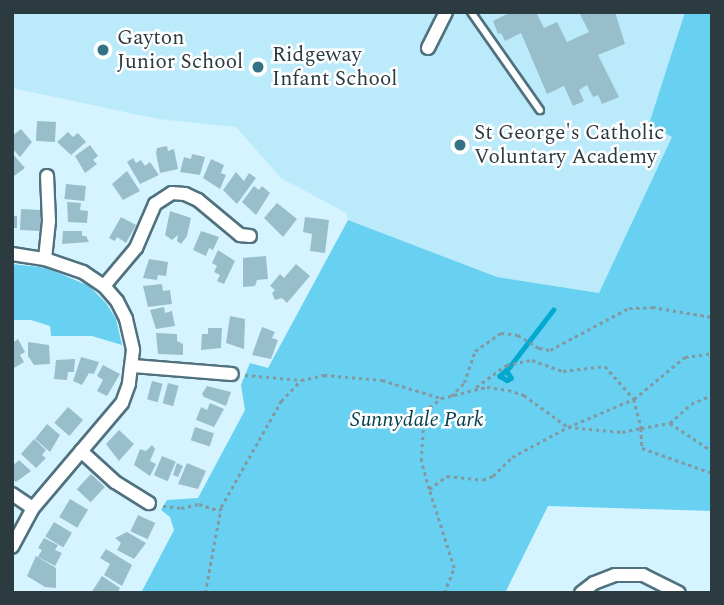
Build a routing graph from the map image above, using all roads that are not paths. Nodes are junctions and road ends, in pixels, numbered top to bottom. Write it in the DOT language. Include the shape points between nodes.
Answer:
graph roads {
  1 [pos="446,12"];
  2 [pos="471,12"];
  3 [pos="428,48"];
  4 [pos="541,110"];
  5 [pos="47,176"];
  6 [pos="250,236"];
  7 [pos="12,254"];
  8 [pos="45,259"];
  9 [pos="104,286"];
  10 [pos="133,366"];
  11 [pos="232,374"];
  12 [pos="81,451"];
  13 [pos="12,494"];
  14 [pos="149,503"];
  15 [pos="33,508"];
  16 [pos="12,547"];
  17 [pos="581,593"];
  18 [pos="679,593"];
  1 -- 3 [label="street"];
  2 -- 4 [label="lane"];
  5 -- 8 [label="street"];
  6 -- 9 [label="street" via="240,234 198,200 172,192 155,204 136,248"];
  7 -- 8 [label="street"];
  8 -- 9 [label="street" via="83,272"];
  9 -- 10 [label="street" via="117,301 131,334"];
  10 -- 11 [label="street"];
  10 -- 12 [label="street" via="122,403"];
  12 -- 14 [label="street" via="115,482"];
  12 -- 15 [label="street"];
  13 -- 15 [label="street"];
  15 -- 16 [label="street"];
  17 -- 18 [label="street" via="615,575 643,575"];
}
